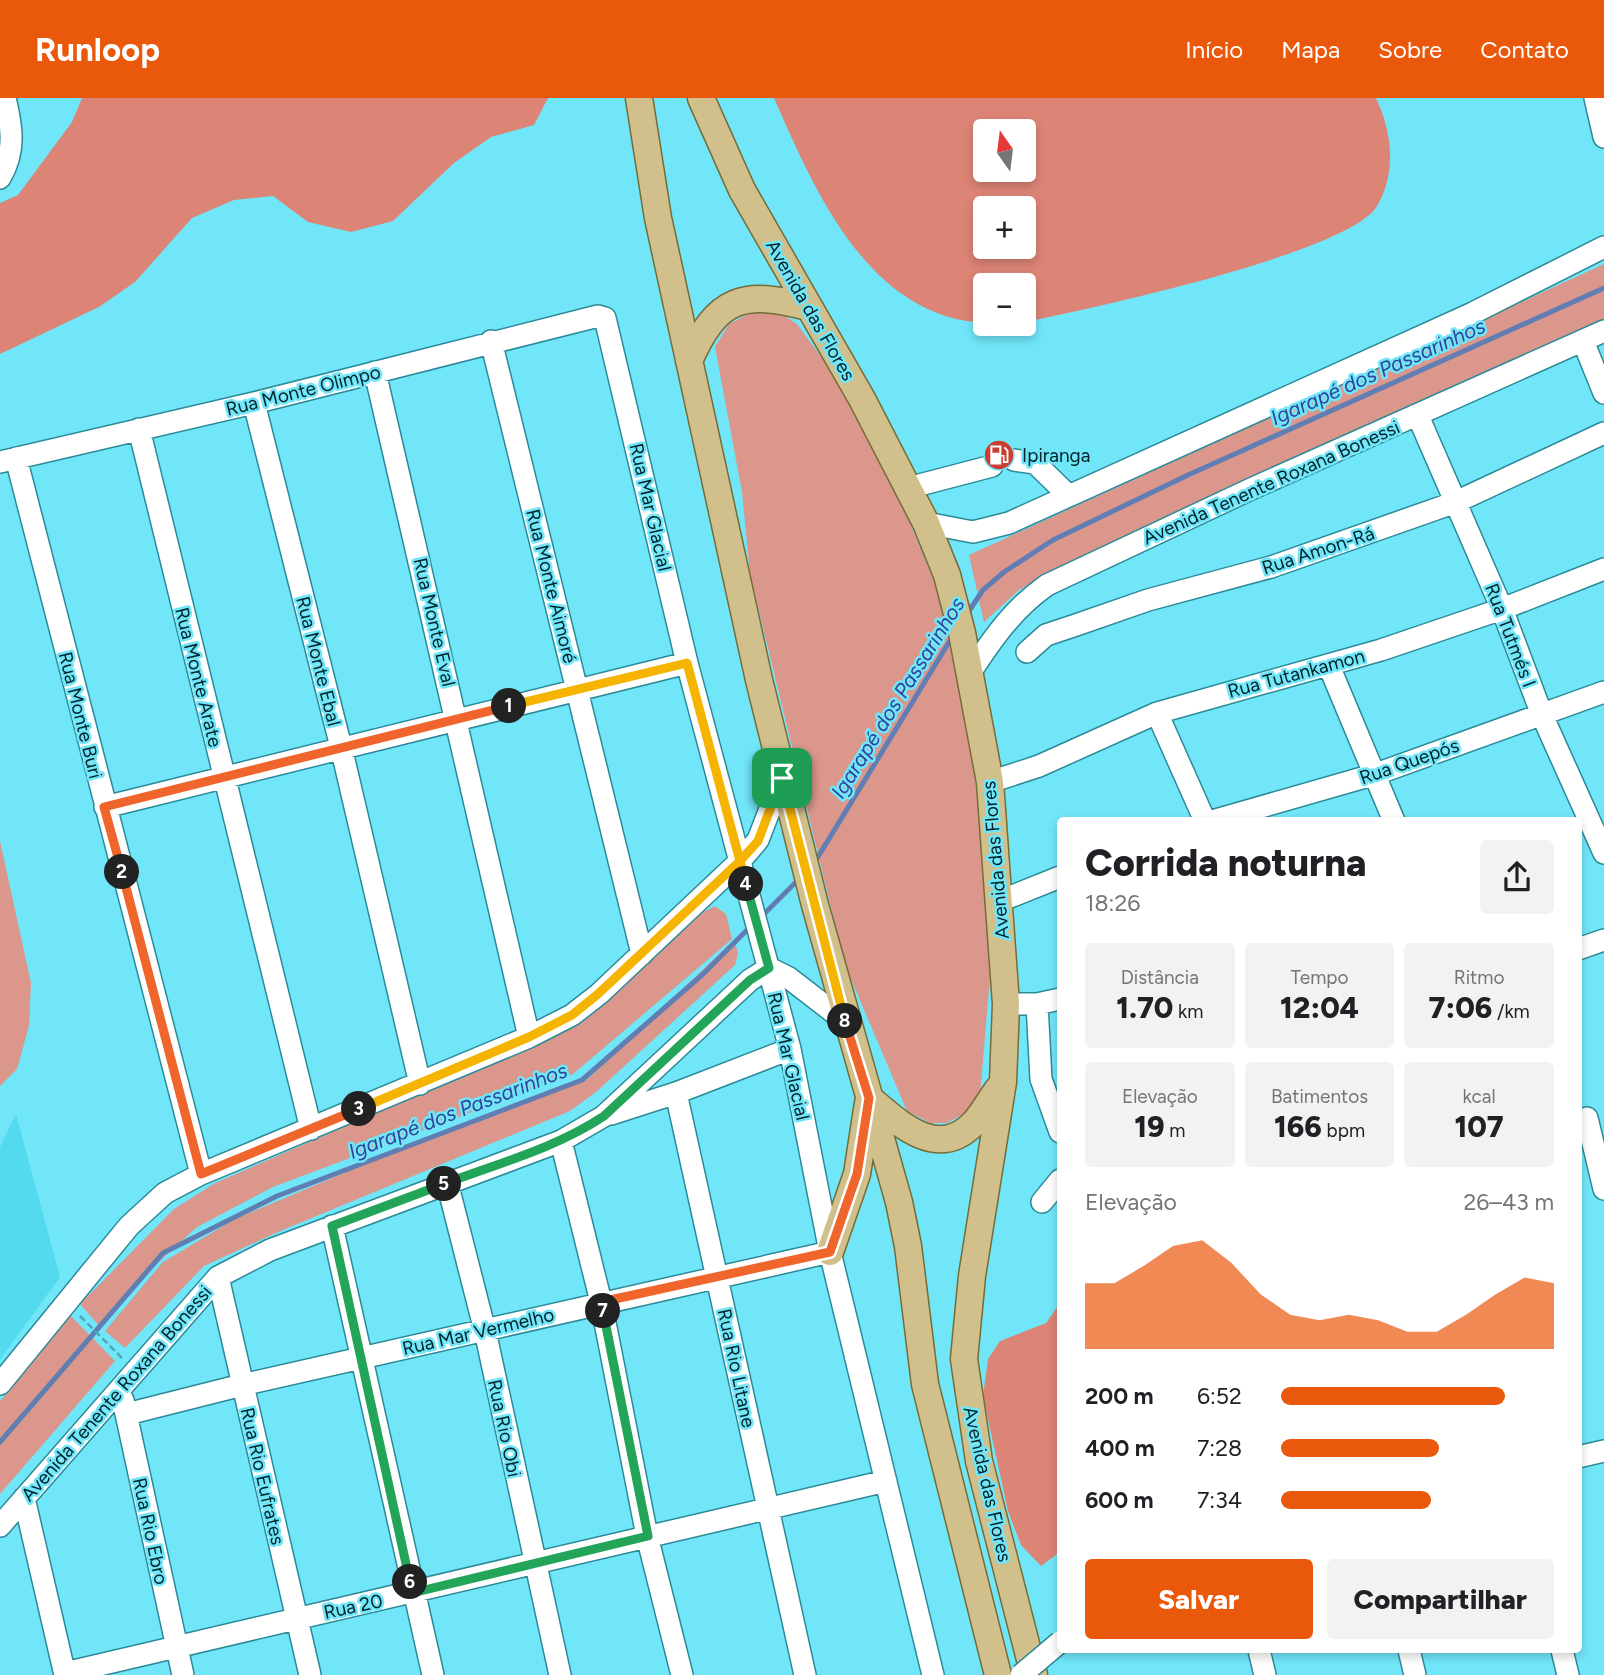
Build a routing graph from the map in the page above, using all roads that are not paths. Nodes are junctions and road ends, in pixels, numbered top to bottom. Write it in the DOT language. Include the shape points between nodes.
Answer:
graph roads {
  1 [pos="5,98"];
  2 [pos="639,98"];
  3 [pos="701,98"];
  4 [pos="1595,98"];
  5 [pos="1604,137"];
  6 [pos="0,178"];
  7 [pos="1604,247"];
  8 [pos="808,307"];
  9 [pos="605,318"];
  10 [pos="1604,331"];
  11 [pos="491,341"];
  12 [pos="1583,341"];
  13 [pos="689,360"];
  14 [pos="375,372"];
  15 [pos="1604,393"];
  16 [pos="254,403"];
  17 [pos="1418,416"];
  18 [pos="139,429"];
  19 [pos="1604,433"];
  20 [pos="8,460"];
  21 [pos="1014,460"];
  22 [pos="992,466"];
  23 [pos="908,488"];
  24 [pos="1069,496"];
  25 [pos="1456,502"];
  26 [pos="926,523"];
  27 [pos="1604,569"];
  28 [pos="1502,609"];
  29 [pos="1027,652"];
  30 [pos="687,663"];
  31 [pos="1329,666"];
  32 [pos="970,673"];
  33 [pos="577,689"];
  34 [pos="1604,692"];
  35 [pos="1157,713"];
  36 [pos="1542,715"];
  37 [pos="458,720"];
  38 [pos="341,747"];
  39 [pos="1376,774"];
  40 [pos="223,777"];
  41 [pos="782,778"];
  42 [pos="990,782"];
  43 [pos="104,807"];
  44 [pos="1590,816"];
  45 [pos="1203,817"];
  46 [pos="1226,817"];
  47 [pos="1392,817"];
  48 [pos="1604,853"];
  49 [pos="740,861"];
  50 [pos="1057,878"];
  51 [pos="1000,901"];
  52 [pos="1604,940"];
  53 [pos="1582,948"];
  54 [pos="642,954"];
  55 [pos="769,968"];
  56 [pos="1057,1000"];
  57 [pos="1006,1004"];
  58 [pos="1037,1004"];
  59 [pos="846,1022"];
  60 [pos="529,1037"];
  61 [pos="790,1049"];
  62 [pos="1003,1082"];
  63 [pos="420,1083"];
  64 [pos="676,1093"];
  65 [pos="869,1098"];
  66 [pos="604,1116"];
  67 [pos="1590,1118"];
  68 [pos="1057,1124"];
  69 [pos="311,1129"];
  70 [pos="561,1141"];
  71 [pos="201,1174"];
  72 [pos="447,1182"];
  73 [pos="1057,1184"];
  74 [pos="1604,1189"];
  75 [pos="1042,1202"];
  76 [pos="332,1226"];
  77 [pos="830,1252"];
  78 [pos="218,1277"];
  79 [pos="717,1277"];
  80 [pos="601,1302"];
  81 [pos="485,1331"];
  82 [pos="363,1357"];
  83 [pos="0,1384"];
  84 [pos="242,1385"];
  85 [pos="121,1386"];
  86 [pos="127,1414"];
  87 [pos="1604,1451"];
  88 [pos="1582,1456"];
  89 [pos="886,1481"];
  90 [pos="24,1498"];
  91 [pos="768,1508"];
  92 [pos="0,1526"];
  93 [pos="648,1536"];
  94 [pos="534,1564"];
  95 [pos="412,1593"];
  96 [pos="296,1619"];
  97 [pos="1057,1645"];
  98 [pos="176,1648"];
  99 [pos="1260,1653"];
  100 [pos="1410,1653"];
  101 [pos="1563,1653"];
  102 [pos="65,1674"];
  103 [pos="183,1675"];
  104 [pos="310,1675"];
  105 [pos="433,1675"];
  106 [pos="561,1675"];
  107 [pos="682,1675"];
  108 [pos="806,1675"];
  109 [pos="933,1675"];
  110 [pos="998,1675"];
  111 [pos="1021,1675"];
  112 [pos="1034,1675"];
  113 [pos="1265,1675"];
  114 [pos="1415,1675"];
  115 [pos="1568,1675"];
  1 -- 6 [label="street" via="13,132"];
  2 -- 13 [label="main road, Avenida das Flores" via="658,218"];
  3 -- 8 [label="main road, Avenida das Flores" via="742,190"];
  4 -- 5 [label="street"];
  7 -- 24 [label="street" via="1473,313"];
  8 -- 13 [label="main road" via="776,299 740,299 709,321"];
  8 -- 23 [label="main road, Avenida das Flores"];
  9 -- 11 [label="street, Rua Monte Olimpo"];
  9 -- 30 [label="street, Rua Mar Glacial"];
  10 -- 12 [label="street, Avenida Tenente Roxana Bonessi"];
  11 -- 14 [label="street, Rua Monte Olimpo"];
  11 -- 33 [label="street, Rua Monte Aimoré"];
  12 -- 15 [label="street"];
  12 -- 17 [label="street, Avenida Tenente Roxana Bonessi"];
  13 -- 41 [label="main road, Avenida das Flores"];
  14 -- 16 [label="street, Rua Monte Olimpo"];
  14 -- 37 [label="street, Rua Monte Eval"];
  16 -- 18 [label="street, Rua Monte Olimpo"];
  16 -- 38 [label="street, Rua Monte Ebal"];
  17 -- 25 [label="street, Rua Tutmés I"];
  17 -- 32 [label="street, Avenida Tenente Roxana Bonessi" via="1048,585 1006,619"];
  18 -- 20 [label="street, Rua Monte Olimpo"];
  18 -- 40 [label="street, Rua Monte Arate"];
  19 -- 25 [label="street, Rua Amon-Rá"];
  20 -- 43 [label="street, Rua Monte Buri"];
  21 -- 24 [label="street" via="1035,463"];
  22 -- 23 [label="street"];
  23 -- 26 [label="main road, Avenida das Flores"];
  24 -- 26 [label="street" via="1009,523 973,532"];
  25 -- 28 [label="street, Rua Tutmés I"];
  25 -- 29 [label="street, Rua Amon-Rá" via="1271,566 1148,600 1046,635"];
  26 -- 32 [label="main road, Avenida das Flores" via="947,575"];
  27 -- 28 [label="street, Rua Tutankamon"];
  28 -- 31 [label="street, Rua Tutankamon"];
  28 -- 36 [label="street, Rua Tutmés I"];
  30 -- 33 [label="street"];
  30 -- 49 [label="street, Rua Mar Glacial"];
  31 -- 35 [label="street, Rua Tutankamon"];
  31 -- 39 [label="street"];
  32 -- 42 [label="main road, Avenida das Flores"];
  33 -- 37 [label="street"];
  33 -- 54 [label="street, Rua Monte Aimoré"];
  34 -- 36 [label="street, Rua Quepós"];
  35 -- 42 [label="street, Rua Tutankamon" via="1039,766"];
  35 -- 45 [label="street"];
  36 -- 39 [label="street, Rua Quepós"];
  36 -- 44 [label="street, Rua Tutmés I"];
  37 -- 38 [label="street"];
  37 -- 60 [label="street, Rua Monte Eval"];
  38 -- 40 [label="street"];
  38 -- 63 [label="street, Rua Monte Ebal"];
  39 -- 46 [label="street, Rua Quepós"];
  39 -- 47 [label="street"];
  40 -- 43 [label="street"];
  40 -- 69 [label="street, Rua Monte Arate"];
  41 -- 49 [label="street" via="758,841"];
  41 -- 59 [label="main road, Avenida das Flores"];
  42 -- 51 [label="main road, Avenida das Flores"];
  43 -- 71 [label="street, Rua Monte Buri"];
  44 -- 48 [label="street, Rua Tutmés I"];
  49 -- 54 [label="street"];
  49 -- 55 [label="street, Rua Mar Glacial"];
  50 -- 51 [label="street"];
  51 -- 57 [label="main road, Avenida das Flores"];
  52 -- 53 [label="street"];
  54 -- 60 [label="street" via="572,1015"];
  55 -- 59 [label="street"];
  55 -- 61 [label="street, Rua Mar Glacial"];
  55 -- 66 [label="street, Avenida Tenente Roxana Bonessi" via="750,980"];
  56 -- 58 [label="street"];
  57 -- 58 [label="street"];
  57 -- 62 [label="main road, Avenida das Flores"];
  58 -- 68 [label="street" via="1041,1079"];
  59 -- 65 [label="main road, Avenida das Flores"];
  60 -- 63 [label="street"];
  61 -- 64 [label="street"];
  61 -- 77 [label="street, Rua Mar Glacial"];
  62 -- 65 [label="main road" via="973,1124 942,1140 921,1137"];
  62 -- 112 [label="main road, Avenida das Flores" via="972,1276 964,1359 979,1461"];
  63 -- 69 [label="street"];
  64 -- 66 [label="street"];
  64 -- 79 [label="street, Rua Rio Litane"];
  65 -- 77 [label="main road" via="857,1174"];
  65 -- 110 [label="main road, Avenida das Flores" via="908,1246 925,1384"];
  66 -- 70 [label="street, Avenida Tenente Roxana Bonessi"];
  67 -- 74 [label="street"];
  69 -- 71 [label="street"];
  70 -- 72 [label="street, Avenida Tenente Roxana Bonessi"];
  70 -- 80 [label="street"];
  71 -- 83 [label="street" via="165,1193 129,1226"];
  72 -- 76 [label="street, Avenida Tenente Roxana Bonessi"];
  72 -- 81 [label="street, Rua Rio Obi"];
  73 -- 75 [label="street"];
  76 -- 78 [label="street, Avenida Tenente Roxana Bonessi"];
  76 -- 82 [label="street"];
  77 -- 79 [label="street, Rua Mar Vermelho"];
  77 -- 89 [label="street, Rua Mar Glacial"];
  78 -- 84 [label="street, Rua Rio Eufrates"];
  78 -- 85 [label="street, Avenida Tenente Roxana Bonessi"];
  79 -- 80 [label="street, Rua Mar Vermelho"];
  79 -- 91 [label="street, Rua Rio Litane"];
  80 -- 81 [label="street, Rua Mar Vermelho"];
  80 -- 93 [label="street"];
  81 -- 82 [label="street, Rua Mar Vermelho"];
  81 -- 94 [label="street, Rua Rio Obi"];
  82 -- 84 [label="street, Rua Mar Vermelho"];
  82 -- 95 [label="street"];
  84 -- 86 [label="street, Rua Mar Vermelho"];
  84 -- 96 [label="street, Rua Rio Eufrates"];
  85 -- 86 [label="street, Rua Rio Ebro"];
  85 -- 90 [label="street, Avenida Tenente Roxana Bonessi"];
  86 -- 98 [label="street, Rua Rio Ebro"];
  87 -- 88 [label="street"];
  89 -- 91 [label="street, Rua 20"];
  89 -- 109 [label="street, Rua Mar Glacial"];
  90 -- 92 [label="street, Avenida Tenente Roxana Bonessi"];
  90 -- 102 [label="street"];
  91 -- 93 [label="street, Rua 20"];
  91 -- 108 [label="street, Rua Rio Litane"];
  93 -- 94 [label="street, Rua 20"];
  93 -- 107 [label="street"];
  94 -- 95 [label="street, Rua 20"];
  94 -- 106 [label="street, Rua Rio Obi"];
  95 -- 96 [label="street, Rua 20"];
  95 -- 105 [label="street"];
  96 -- 98 [label="street, Rua 20"];
  96 -- 104 [label="street, Rua Rio Eufrates"];
  97 -- 111 [label="street, bridge"];
  98 -- 102 [label="street, Rua 20"];
  98 -- 103 [label="street, Rua Rio Ebro"];
  99 -- 113 [label="street"];
  100 -- 114 [label="street"];
  101 -- 115 [label="street"];
}
